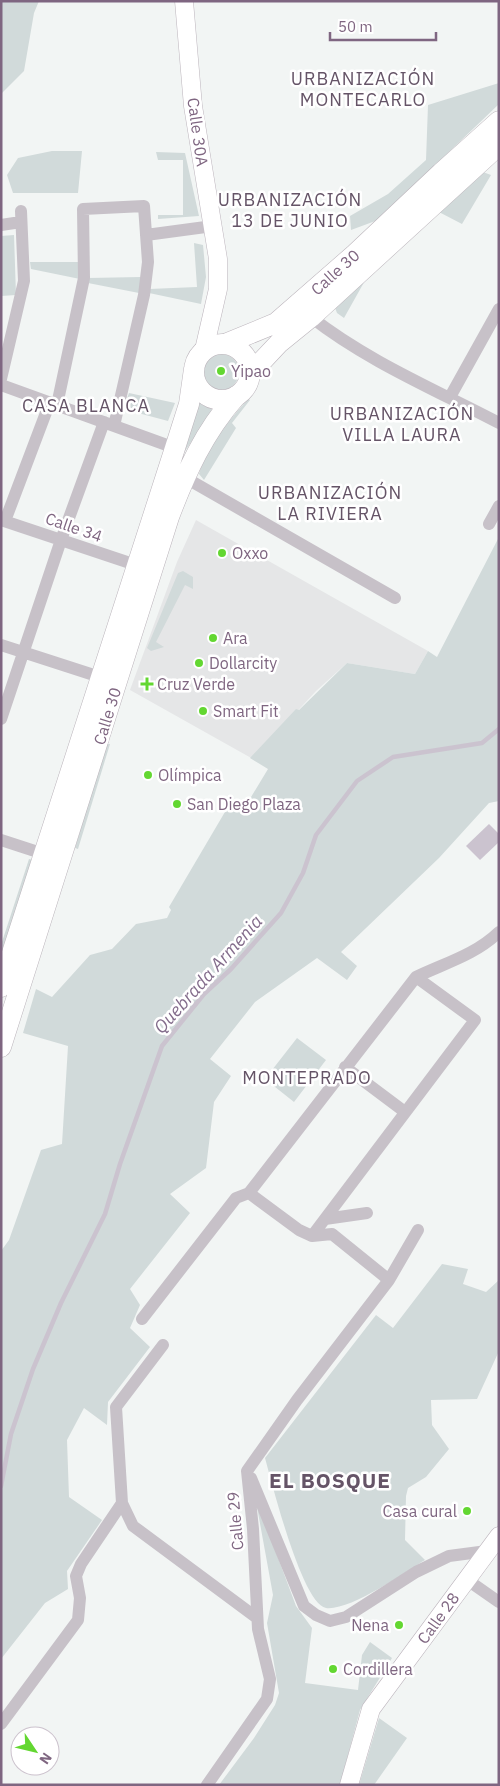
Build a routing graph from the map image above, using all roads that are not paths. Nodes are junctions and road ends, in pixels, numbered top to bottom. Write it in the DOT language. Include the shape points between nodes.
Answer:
graph roads {
  1 [pos="184,1"];
  2 [pos="499,121"];
  3 [pos="499,145"];
  4 [pos="1,225"];
  5 [pos="213,226"];
  6 [pos="146,235"];
  7 [pos="499,309"];
  8 [pos="311,317"];
  9 [pos="225,344"];
  10 [pos="204,350"];
  11 [pos="194,369"];
  12 [pos="250,374"];
  13 [pos="1,379"];
  14 [pos="1,385"];
  15 [pos="236,396"];
  16 [pos="450,397"];
  17 [pos="54,404"];
  18 [pos="499,423"];
  19 [pos="109,424"];
  20 [pos="175,448"];
  21 [pos="184,477"];
  22 [pos="499,506"];
  23 [pos="3,521"];
  24 [pos="489,524"];
  25 [pos="61,540"];
  26 [pos="136,565"];
  27 [pos="395,598"];
  28 [pos="1,646"];
  29 [pos="23,652"];
  30 [pos="100,677"];
  31 [pos="1,718"];
  32 [pos="1,840"];
  33 [pos="44,854"];
  34 [pos="499,932"];
  35 [pos="416,977"];
  36 [pos="1,987"];
  37 [pos="1,1047"];
  38 [pos="345,1067"];
  39 [pos="404,1112"];
  40 [pos="249,1193"];
  41 [pos="367,1213"];
  42 [pos="325,1219"];
  43 [pos="418,1230"];
  44 [pos="312,1236"];
  45 [pos="389,1280"];
  46 [pos="142,1319"];
  47 [pos="163,1345"];
  48 [pos="247,1472"];
  49 [pos="122,1503"];
  50 [pos="499,1536"];
  51 [pos="487,1551"];
  52 [pos="466,1579"];
  53 [pos="499,1602"];
  54 [pos="257,1618"];
  55 [pos="1,1724"];
  56 [pos="207,1785"];
  57 [pos="349,1785"];
  1 -- 5 [label="street, Calle 30A" via="193,106"];
  2 -- 9 [label="main road, Calle 30" via="283,318"];
  3 -- 8 [label="main road, Calle 30"];
  4 -- 13 [label="street" via="21,216 24,281"];
  5 -- 6 [label="street"];
  5 -- 10 [label="street, Calle 30A" via="218,289"];
  6 -- 17 [label="street" via="144,206 83,209 84,278"];
  6 -- 19 [label="street" via="148,262 144,295"];
  7 -- 16 [label="street"];
  8 -- 12 [label="main road, Calle 30" via="279,343"];
  8 -- 16 [label="street" via="334,336"];
  9 -- 10 [label="main road"];
  9 -- 12 [label="main road" via="243,354"];
  10 -- 11 [label="main road"];
  11 -- 15 [label="main road" via="197,384 207,395 216,399"];
  11 -- 20 [label="main road, Calle 30"];
  12 -- 15 [label="main road" via="243,390"];
  14 -- 17 [label="street"];
  15 -- 21 [label="main road, Calle 30" via="203,440"];
  16 -- 18 [label="street"];
  17 -- 19 [label="street"];
  17 -- 23 [label="street"];
  19 -- 20 [label="street"];
  19 -- 25 [label="street"];
  20 -- 26 [label="main road, Calle 30"];
  21 -- 27 [label="street"];
  21 -- 37 [label="main road, Calle 30"];
  22 -- 24 [label="street"];
  23 -- 25 [label="street, Calle 34"];
  25 -- 26 [label="street, Calle 34"];
  25 -- 29 [label="street"];
  26 -- 30 [label="main road, Calle 30"];
  28 -- 29 [label="street"];
  29 -- 30 [label="street"];
  29 -- 31 [label="street"];
  30 -- 33 [label="main road, Calle 30"];
  32 -- 33 [label="street"];
  33 -- 36 [label="main road, Calle 30"];
  34 -- 35 [label="street" via="458,960"];
  35 -- 38 [label="street"];
  35 -- 39 [label="street" via="475,1020"];
  38 -- 39 [label="street"];
  38 -- 40 [label="street"];
  39 -- 42 [label="street"];
  40 -- 44 [label="street"];
  40 -- 46 [label="street" via="236,1198"];
  41 -- 42 [label="street"];
  42 -- 44 [label="street"];
  43 -- 45 [label="street, Calle 29"];
  44 -- 45 [label="street" via="332,1234"];
  45 -- 48 [label="street, Calle 29" via="297,1400"];
  47 -- 49 [label="street" via="116,1407"];
  48 -- 51 [label="street" via="256,1486 304,1606 330,1621 346,1617 416,1572 448,1556"];
  48 -- 54 [label="street, Calle 29"];
  49 -- 54 [label="street" via="133,1526"];
  49 -- 55 [label="street" via="76,1576 80,1598 78,1620"];
  50 -- 51 [label="street, Calle 28"];
  51 -- 52 [label="street, Calle 28"];
  52 -- 53 [label="street"];
  52 -- 57 [label="street, Calle 28" via="371,1709"];
  54 -- 56 [label="street, Calle 29" via="270,1679 267,1699"];
}
